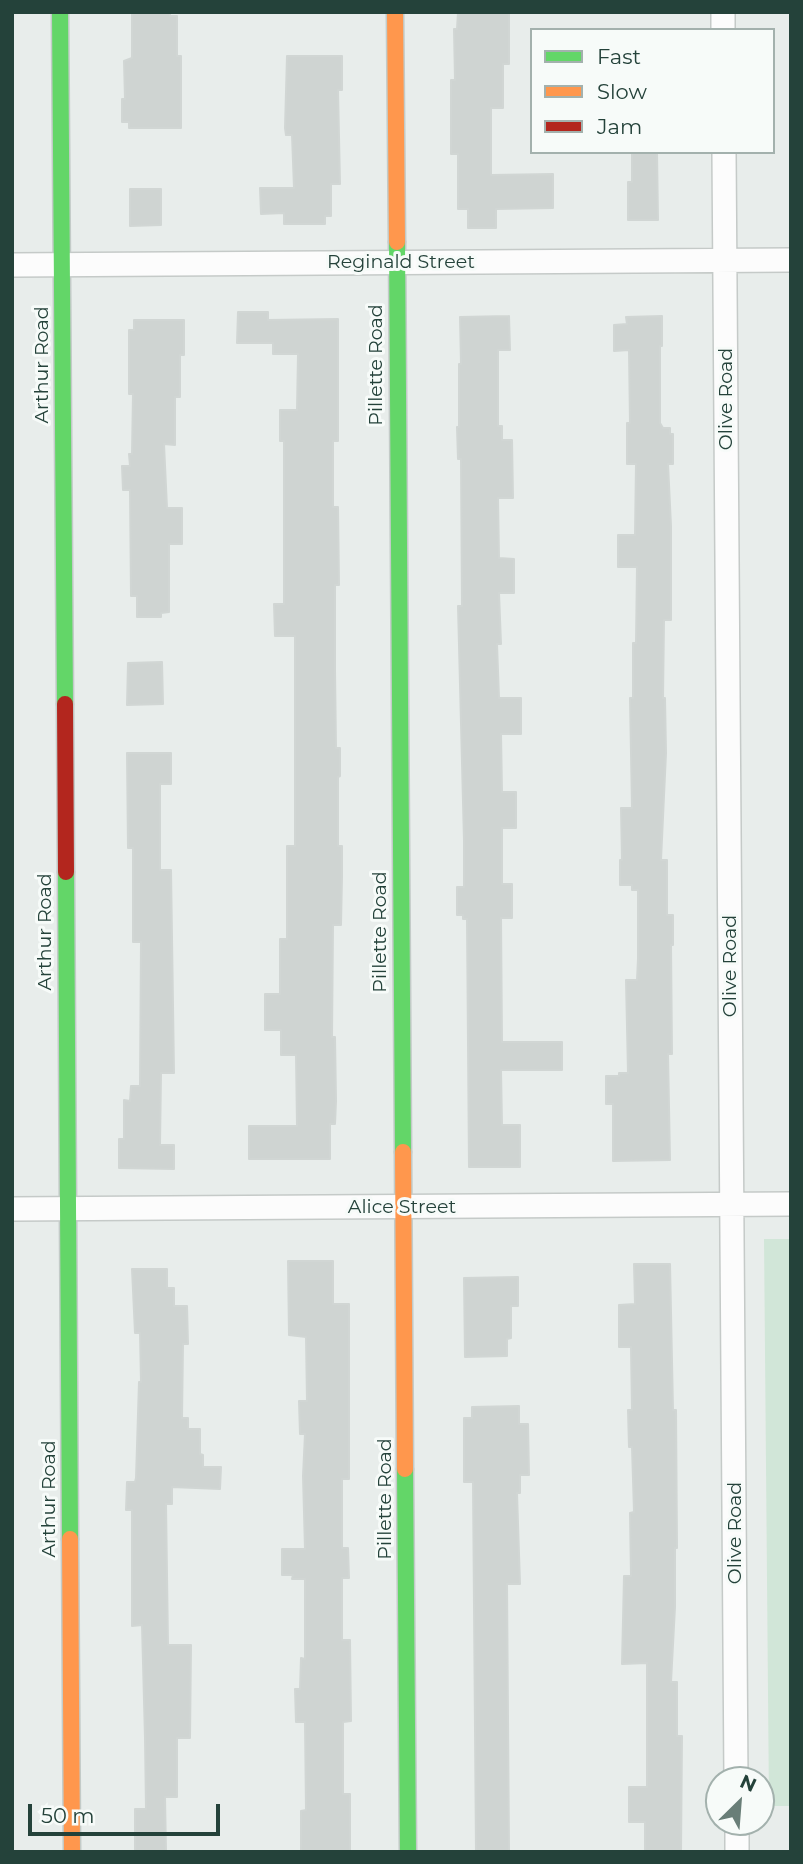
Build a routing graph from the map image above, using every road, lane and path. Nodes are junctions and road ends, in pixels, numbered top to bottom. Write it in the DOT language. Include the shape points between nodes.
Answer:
graph roads {
  1 [pos="60,12"];
  2 [pos="395,12"];
  3 [pos="724,154"];
  4 [pos="725,260"];
  5 [pos="791,260"];
  6 [pos="396,263"];
  7 [pos="12,265"];
  8 [pos="62,265"];
  9 [pos="732,1204"];
  10 [pos="791,1204"];
  11 [pos="404,1207"];
  12 [pos="12,1209"];
  13 [pos="68,1209"];
  14 [pos="736,1766"];
  15 [pos="72,1852"];
  16 [pos="408,1852"];
  1 -- 8 [label="street, Arthur Road"];
  2 -- 6 [label="street, Pillette Road"];
  3 -- 4 [label="street, Olive Road"];
  4 -- 5 [label="street, Reginald Street"];
  4 -- 6 [label="street, Reginald Street"];
  4 -- 9 [label="street, Olive Road"];
  6 -- 8 [label="street, Reginald Street"];
  6 -- 11 [label="street, Pillette Road"];
  7 -- 8 [label="street, Reginald Street"];
  8 -- 13 [label="street, Arthur Road"];
  9 -- 10 [label="street, Alice Street"];
  9 -- 11 [label="street, Alice Street"];
  9 -- 14 [label="street, Olive Road"];
  11 -- 13 [label="street, Alice Street"];
  11 -- 16 [label="street, Pillette Road"];
  12 -- 13 [label="street, Alice Street"];
  13 -- 15 [label="street, Arthur Road"];
}
